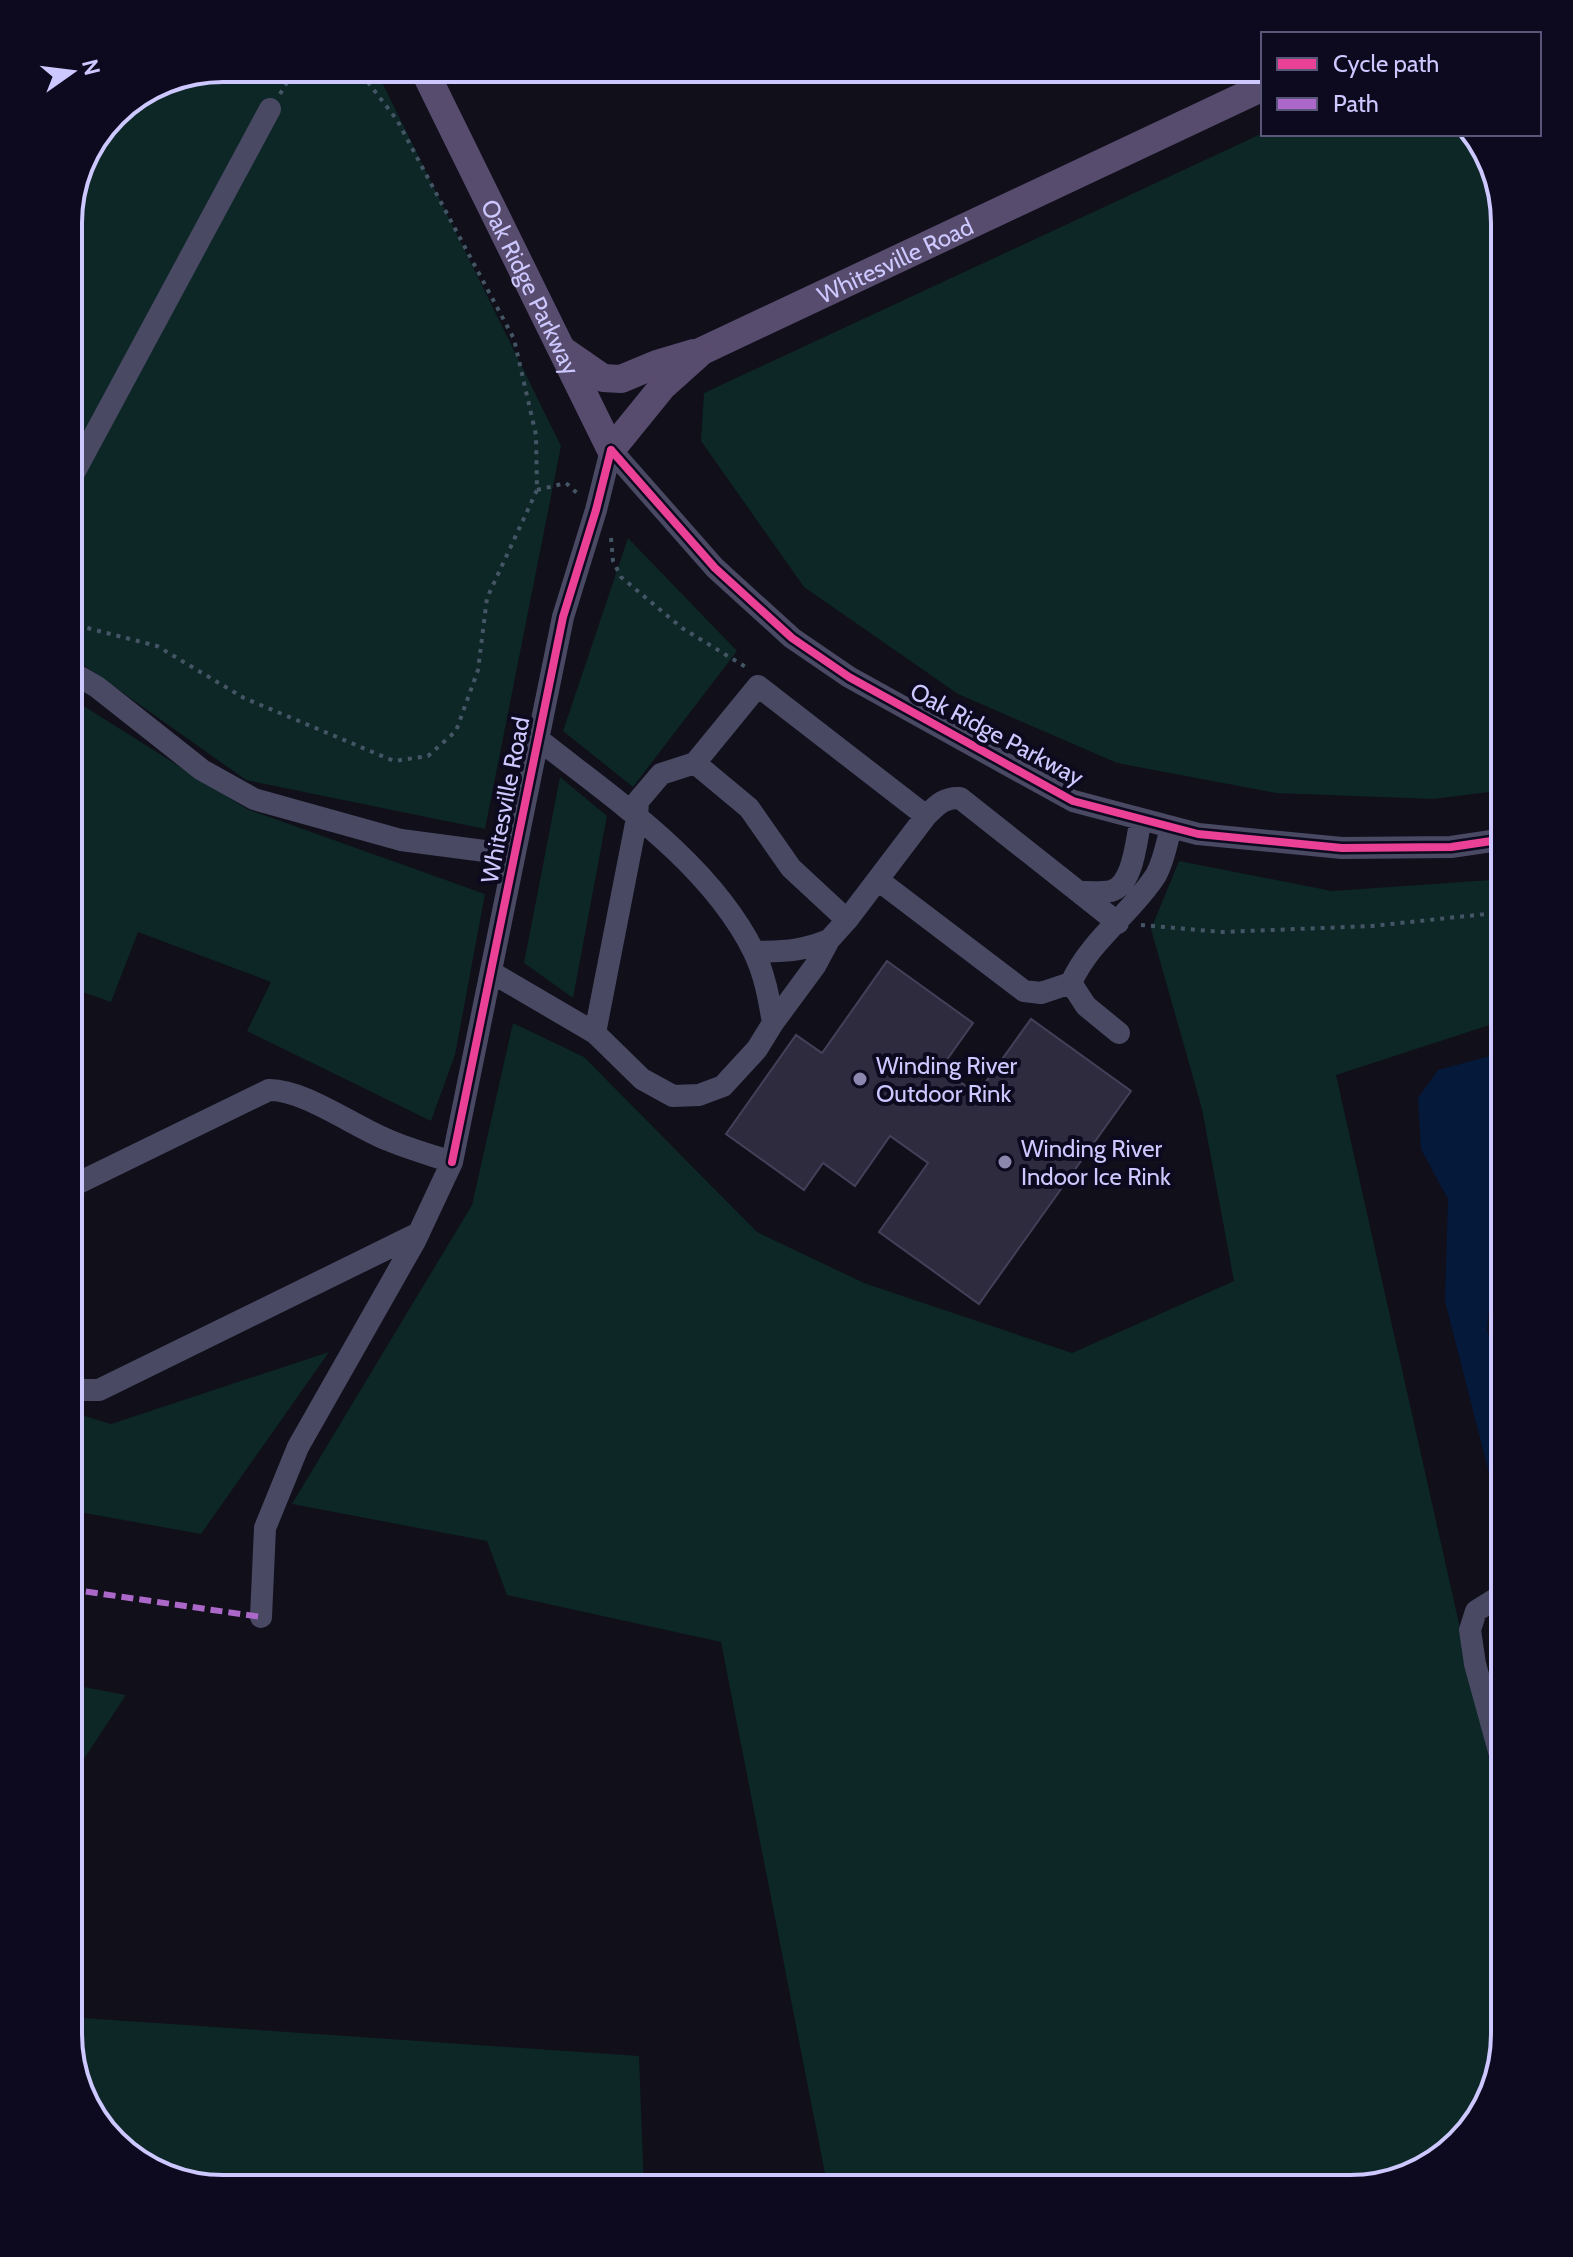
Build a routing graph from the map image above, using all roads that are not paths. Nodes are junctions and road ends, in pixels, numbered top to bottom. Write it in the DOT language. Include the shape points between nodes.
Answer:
graph roads {
  1 [pos="430,82"];
  2 [pos="1261,88"];
  3 [pos="270,109"];
  4 [pos="562,350"];
  5 [pos="702,351"];
  6 [pos="611,450"];
  7 [pos="82,458"];
  8 [pos="82,678"];
  9 [pos="538,739"];
  10 [pos="695,763"];
  11 [pos="926,816"];
  12 [pos="637,818"];
  13 [pos="1141,819"];
  14 [pos="1171,827"];
  15 [pos="1491,841"];
  16 [pos="514,855"];
  17 [pos="878,880"];
  18 [pos="1079,892"];
  19 [pos="847,920"];
  20 [pos="1118,923"];
  21 [pos="829,940"];
  22 [pos="754,952"];
  23 [pos="491,972"];
  24 [pos="1071,983"];
  25 [pos="773,1023"];
  26 [pos="595,1033"];
  27 [pos="1119,1033"];
  28 [pos="452,1162"];
  29 [pos="82,1181"];
  30 [pos="419,1233"];
  31 [pos="82,1390"];
  32 [pos="1491,1601"];
  33 [pos="261,1617"];
  34 [pos="1491,1722"];
  1 -- 4 [label="main road, Oak Ridge Parkway"];
  2 -- 5 [label="main road, Whitesville Road"];
  3 -- 7 [label="street"];
  4 -- 5 [label="main road" via="603,378 621,379"];
  4 -- 6 [label="main road, Oak Ridge Parkway"];
  5 -- 6 [label="main road, Whitesville Road" via="663,386"];
  6 -- 9 [label="street, Whitesville Road" via="563,617"];
  6 -- 13 [label="street, Oak Ridge Parkway" via="715,568 792,638 849,677 1073,801"];
  8 -- 16 [label="street" via="202,770 254,799 401,840"];
  9 -- 12 [label="street"];
  9 -- 16 [label="street, Whitesville Road"];
  10 -- 11 [label="street" via="758,686"];
  10 -- 12 [label="street" via="661,774 638,801"];
  10 -- 19 [label="street" via="749,808 791,868"];
  11 -- 17 [label="street"];
  11 -- 18 [label="street" via="940,802 960,798"];
  12 -- 22 [label="street" via="716,894"];
  12 -- 26 [label="street"];
  13 -- 14 [label="street, Oak Ridge Parkway"];
  13 -- 18 [label="street" via="1119,888"];
  14 -- 15 [label="street, Oak Ridge Parkway" via="1342,848 1451,847"];
  14 -- 20 [label="street" via="1157,872"];
  16 -- 23 [label="street, Whitesville Road"];
  17 -- 19 [label="street"];
  17 -- 24 [label="street" via="1024,991 1041,993"];
  18 -- 20 [label="street"];
  19 -- 21 [label="street"];
  20 -- 24 [label="street" via="1080,964"];
  21 -- 22 [label="street" via="789,952"];
  21 -- 25 [label="street"];
  22 -- 25 [label="street"];
  23 -- 26 [label="street"];
  23 -- 28 [label="street, Whitesville Road"];
  24 -- 27 [label="street" via="1086,1006"];
  25 -- 26 [label="street" via="723,1086 699,1095 673,1096 642,1079"];
  28 -- 29 [label="street" via="386,1140 281,1090 269,1090"];
  28 -- 30 [label="street, Whitesville Road"];
  30 -- 31 [label="street" via="99,1390"];
  30 -- 33 [label="street, Whitesville Road" via="298,1447 265,1528"];
  32 -- 34 [label="street" via="1476,1611 1470,1630"];
}
